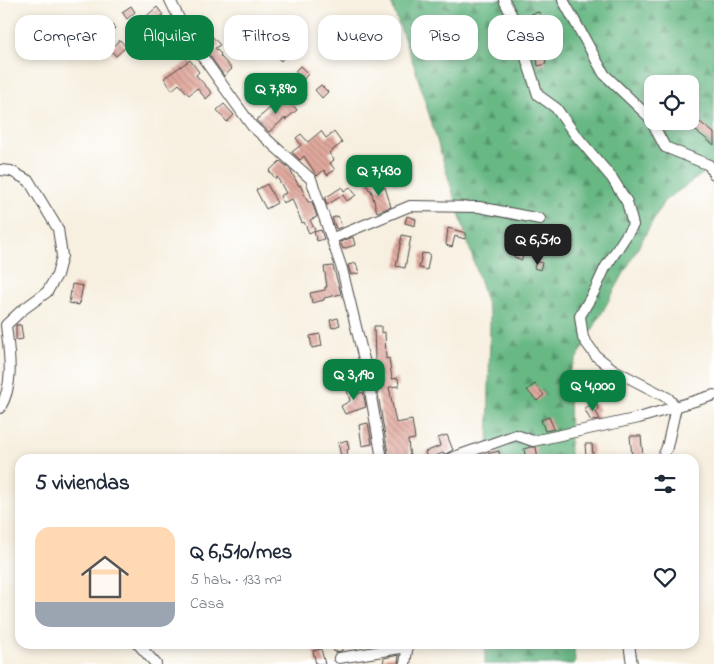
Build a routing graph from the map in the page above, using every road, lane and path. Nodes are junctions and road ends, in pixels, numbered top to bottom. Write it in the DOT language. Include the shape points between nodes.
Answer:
graph roads {
  1 [pos="170,0"];
  2 [pos="504,0"];
  3 [pos="563,0"];
  4 [pos="0,170"];
  5 [pos="714,174"];
  6 [pos="540,219"];
  7 [pos="333,238"];
  8 [pos="3,323"];
  9 [pos="714,395"];
  10 [pos="676,407"];
  11 [pos="0,408"];
  12 [pos="381,454"];
  13 [pos="463,454"];
  14 [pos="664,454"];
  15 [pos="142,649"];
  16 [pos="386,649"];
  17 [pos="407,649"];
  18 [pos="629,649"];
  19 [pos="339,658"];
  20 [pos="156,664"];
  21 [pos="406,664"];
  22 [pos="632,664"];
  1 -- 7 [label="street" via="188,37 252,126 312,179"];
  2 -- 10 [label="street" via="514,20 538,95 556,108 612,178 627,202 633,225 605,268 580,316 583,338 596,356 614,370 668,398"];
  3 -- 5 [label="street" via="604,74 649,117 665,146 709,165"];
  4 -- 8 [label="street" via="11,171 28,181 58,230 62,256 57,275 47,292"];
  6 -- 7 [label="street" via="479,207 410,206"];
  7 -- 12 [label="street" via="366,368"];
  8 -- 11 [label="street" via="11,369 5,400"];
  9 -- 10 [label="street"];
  10 -- 13 [label="street" via="534,441 516,435"];
  10 -- 14 [label="street"];
  15 -- 20 [label="street"];
  16 -- 19 [label="street"];
  17 -- 21 [label="street"];
  18 -- 22 [label="street"];
}
